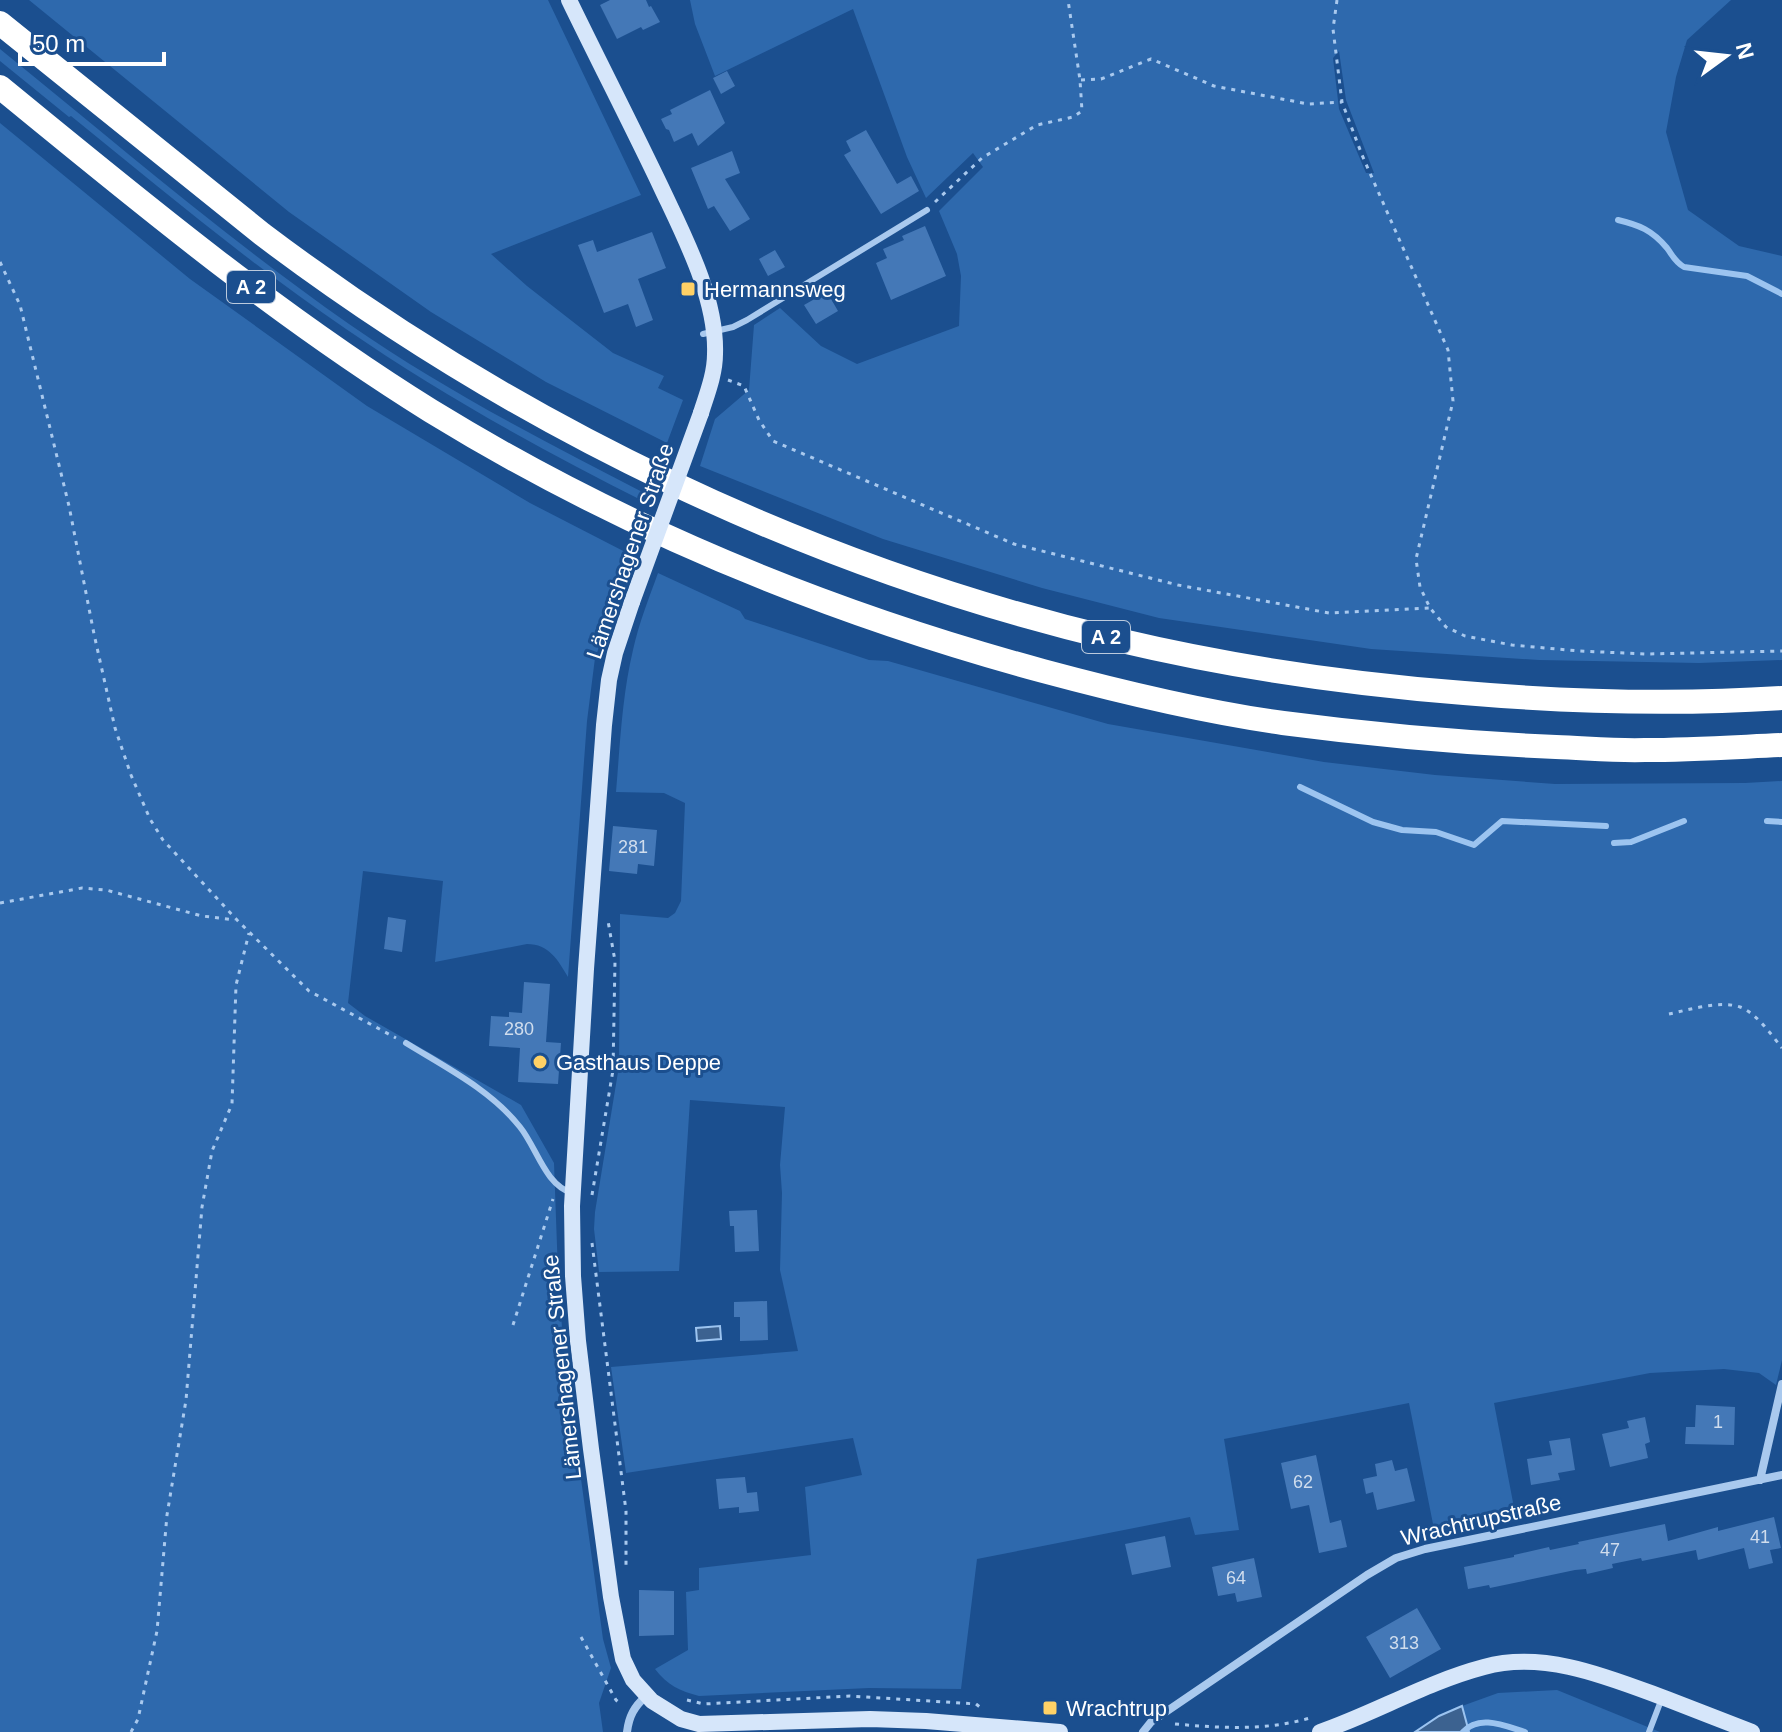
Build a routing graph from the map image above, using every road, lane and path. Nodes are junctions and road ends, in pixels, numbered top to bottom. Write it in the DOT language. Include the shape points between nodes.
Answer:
graph roads {
  1 [pos="569,0"];
  2 [pos="1068,0"];
  3 [pos="1337,0"];
  4 [pos="0,23"];
  5 [pos="1080,80"];
  6 [pos="0,87"];
  7 [pos="1342,102"];
  8 [pos="927,210"];
  9 [pos="0,262"];
  10 [pos="708,334"];
  11 [pos="713,375"];
  12 [pos="1430,608"];
  13 [pos="1782,651"];
  14 [pos="1782,698"];
  15 [pos="1782,745"];
  16 [pos="592,886"];
  17 [pos="0,903"];
  18 [pos="237,920"];
  19 [pos="249,932"];
  20 [pos="1669,1014"];
  21 [pos="406,1043"];
  22 [pos="1782,1048"];
  23 [pos="565,1190"];
  24 [pos="592,1195"];
  25 [pos="591,1234"];
  26 [pos="513,1325"];
  27 [pos="1782,1384"];
  28 [pos="1782,1475"];
  29 [pos="1760,1480"];
  30 [pos="626,1571"];
  31 [pos="581,1637"];
  32 [pos="646,1696"];
  33 [pos="679,1697"];
  34 [pos="1662,1698"];
  35 [pos="976,1704"];
  36 [pos="631,1713"];
  37 [pos="1321,1714"];
  38 [pos="1151,1722"];
  39 [pos="131,1732"];
  40 [pos="627,1732"];
  41 [pos="1060,1732"];
  42 [pos="1143,1732"];
  43 [pos="1320,1732"];
  44 [pos="1649,1732"];
  45 [pos="1752,1732"];
  1 -- 10 [label="main road, Lämershagener Straße" via="699,274 709,306"];
  2 -- 5 [label="path"];
  3 -- 7 [label="path" via="1333,29"];
  4 -- 14 [label="highway, A 2" via="242,219 433,353 592,444 849,559 1000,609 1253,668 1393,688 1549,700"];
  5 -- 7 [label="path" via="1101,79 1151,59 1214,86 1308,104"];
  5 -- 8 [label="path" via="1082,111 1037,125 982,158"];
  6 -- 15 [label="highway, A 2" via="226,269 430,410 649,528 804,593 997,659 1125,693 1280,722 1476,744 1641,751"];
  7 -- 12 [label="path" via="1448,350 1453,401 1416,559"];
  8 -- 10 [label="lane" via="747,320"];
  9 -- 18 [label="path" via="20,305 112,715 131,775 163,840"];
  10 -- 11 [label="main road, Lämershagener Straße" via="715,355"];
  11 -- 12 [label="path" via="744,386 773,441 1014,544 1178,585 1329,613"];
  11 -- 16 [label="main road, Lämershagener Straße, bridge" via="615,653"];
  12 -- 13 [label="path" via="1446,627 1465,636 1512,645 1647,654"];
  16 -- 23 [label="main road, Lämershagener Straße"];
  16 -- 24 [label="path" via="612,935 615,989 613,1070"];
  17 -- 18 [label="path" via="82,888"];
  18 -- 19 [label="path"];
  19 -- 21 [label="path" via="309,991"];
  19 -- 39 [label="path" via="236,985 232,1104 212,1151 202,1207 186,1400 167,1515 157,1631"];
  20 -- 22 [label="path" via="1713,1005 1740,1007"];
  21 -- 23 [label="lane" via="505,1111"];
  23 -- 26 [label="path"];
  23 -- 32 [label="main road, Lämershagener Straße" via="578,1341 611,1597 623,1659"];
  25 -- 30 [label="path" via="626,1511"];
  27 -- 29 [label="street"];
  28 -- 29 [label="street, Wrachtrupstraße"];
  29 -- 38 [label="street, Wrachtrupstraße" via="1396,1558"];
  31 -- 36 [label="path" via="616,1700"];
  32 -- 36 [label="street"];
  32 -- 41 [label="main road, Lämershagener Straße" via="699,1724 845,1718"];
  33 -- 35 [label="path" via="704,1704 850,1696"];
  34 -- 43 [label="main road" via="1568,1667 1515,1662 1461,1673"];
  34 -- 44 [label="lane"];
  34 -- 45 [label="main road"];
  36 -- 40 [label="street"];
  37 -- 38 [label="path" via="1268,1727"];
  38 -- 42 [label="street, Wrachtrupstraße"];
}
